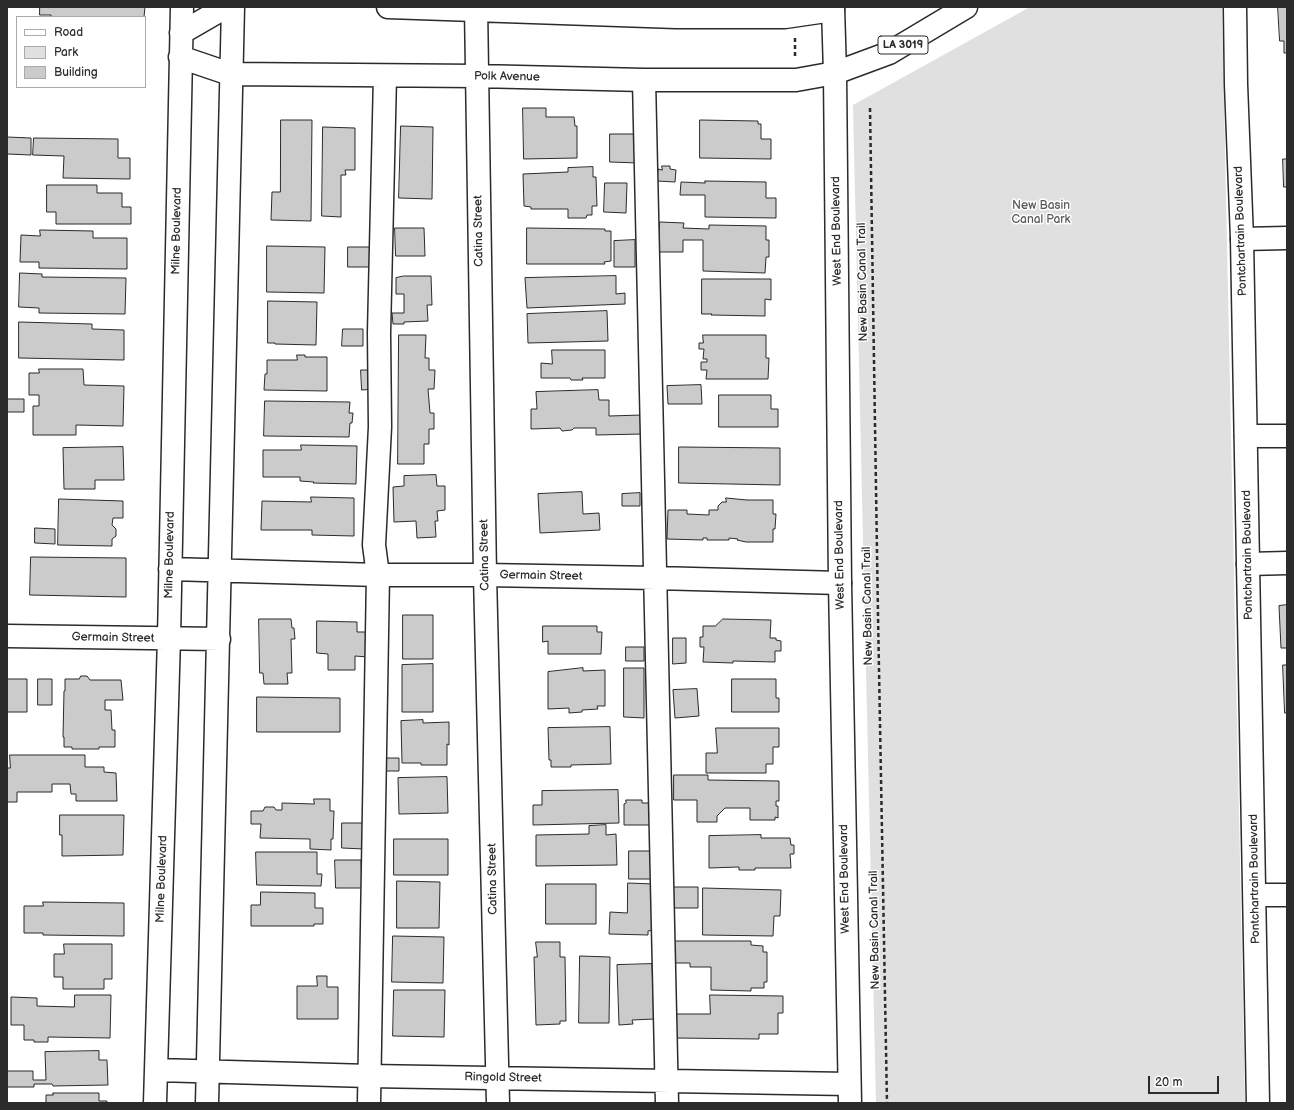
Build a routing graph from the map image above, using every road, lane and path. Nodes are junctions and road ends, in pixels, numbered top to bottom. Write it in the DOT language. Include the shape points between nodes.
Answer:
graph roads {
  1 [pos="182,7"];
  2 [pos="226,7"];
  3 [pos="232,7"];
  4 [pos="388,7"];
  5 [pos="966,7"];
  6 [pos="1235,7"];
  7 [pos="476,8"];
  8 [pos="836,8"];
  9 [pos="643,11"];
  10 [pos="181,33"];
  11 [pos="794,36"];
  12 [pos="180,57"];
  13 [pos="795,58"];
  14 [pos="230,74"];
  15 [pos="835,74"];
  16 [pos="385,76"];
  17 [pos="477,76"];
  18 [pos="644,80"];
  19 [pos="870,108"];
  20 [pos="1287,238"];
  21 [pos="1242,239"];
  22 [pos="1246,436"];
  23 [pos="1287,436"];
  24 [pos="1248,564"];
  25 [pos="1287,564"];
  26 [pos="170,569"];
  27 [pos="220,570"];
  28 [pos="378,575"];
  29 [pos="485,575"];
  30 [pos="656,578"];
  31 [pos="840,583"];
  32 [pos="7,636"];
  33 [pos="169,638"];
  34 [pos="219,639"];
  35 [pos="1287,894"];
  36 [pos="1255,895"];
  37 [pos="157,1070"];
  38 [pos="208,1072"];
  39 [pos="369,1076"];
  40 [pos="498,1078"];
  41 [pos="666,1081"];
  42 [pos="849,1094"];
  43 [pos="155,1103"];
  44 [pos="207,1103"];
  45 [pos="368,1103"];
  46 [pos="498,1103"];
  47 [pos="667,1103"];
  48 [pos="887,1103"];
  49 [pos="1258,1103"];
  1 -- 10 [label="street, Milne Boulevard"];
  2 -- 10 [label="street"];
  3 -- 14 [label="street"];
  4 -- 7 [label="street"];
  5 -- 15 [label="street, LA 3019" via="889,53"];
  6 -- 21 [label="street, Pontchartrain Boulevard"];
  7 -- 9 [label="street"];
  7 -- 17 [label="street, Catina Street"];
  8 -- 9 [label="street" via="785,17"];
  8 -- 15 [label="street, West End Boulevard"];
  10 -- 12 [label="street, Milne Boulevard"];
  11 -- 13 [label="path"];
  12 -- 14 [label="street, Polk Avenue"];
  12 -- 26 [label="street, Milne Boulevard"];
  14 -- 16 [label="street, Polk Avenue"];
  14 -- 27 [label="street"];
  15 -- 18 [label="street, Polk Avenue" via="796,80"];
  15 -- 31 [label="street, West End Boulevard"];
  16 -- 17 [label="street, Polk Avenue"];
  16 -- 28 [label="street" via="379,333 380,427 374,545"];
  17 -- 18 [label="street, Polk Avenue"];
  17 -- 29 [label="street, Catina Street"];
  18 -- 30 [label="street"];
  19 -- 48 [label="path, New Basin Canal Trail"];
  20 -- 21 [label="street"];
  21 -- 22 [label="street, Pontchartrain Boulevard"];
  22 -- 23 [label="street"];
  22 -- 24 [label="street, Pontchartrain Boulevard"];
  24 -- 25 [label="street"];
  24 -- 36 [label="street, Pontchartrain Boulevard"];
  26 -- 27 [label="street, Germain Street"];
  26 -- 33 [label="street, Milne Boulevard"];
  27 -- 28 [label="street, Germain Street"];
  27 -- 34 [label="street"];
  28 -- 29 [label="street, Germain Street"];
  28 -- 39 [label="street"];
  29 -- 30 [label="street, Germain Street"];
  29 -- 40 [label="street, Catina Street"];
  30 -- 31 [label="street, Germain Street"];
  30 -- 41 [label="street"];
  31 -- 42 [label="street, West End Boulevard"];
  32 -- 33 [label="street, Germain Street"];
  33 -- 34 [label="street, Germain Street"];
  33 -- 37 [label="street, Milne Boulevard"];
  34 -- 38 [label="street"];
  35 -- 36 [label="street"];
  36 -- 49 [label="street, Pontchartrain Boulevard"];
  37 -- 38 [label="street, Ringold Street"];
  37 -- 43 [label="street, Milne Boulevard"];
  38 -- 39 [label="street, Ringold Street"];
  38 -- 44 [label="street"];
  39 -- 40 [label="street, Ringold Street"];
  39 -- 45 [label="street"];
  40 -- 41 [label="street, Ringold Street"];
  40 -- 46 [label="street, Catina Street"];
  41 -- 42 [label="street, Ringold Street"];
  41 -- 47 [label="street"];
}
